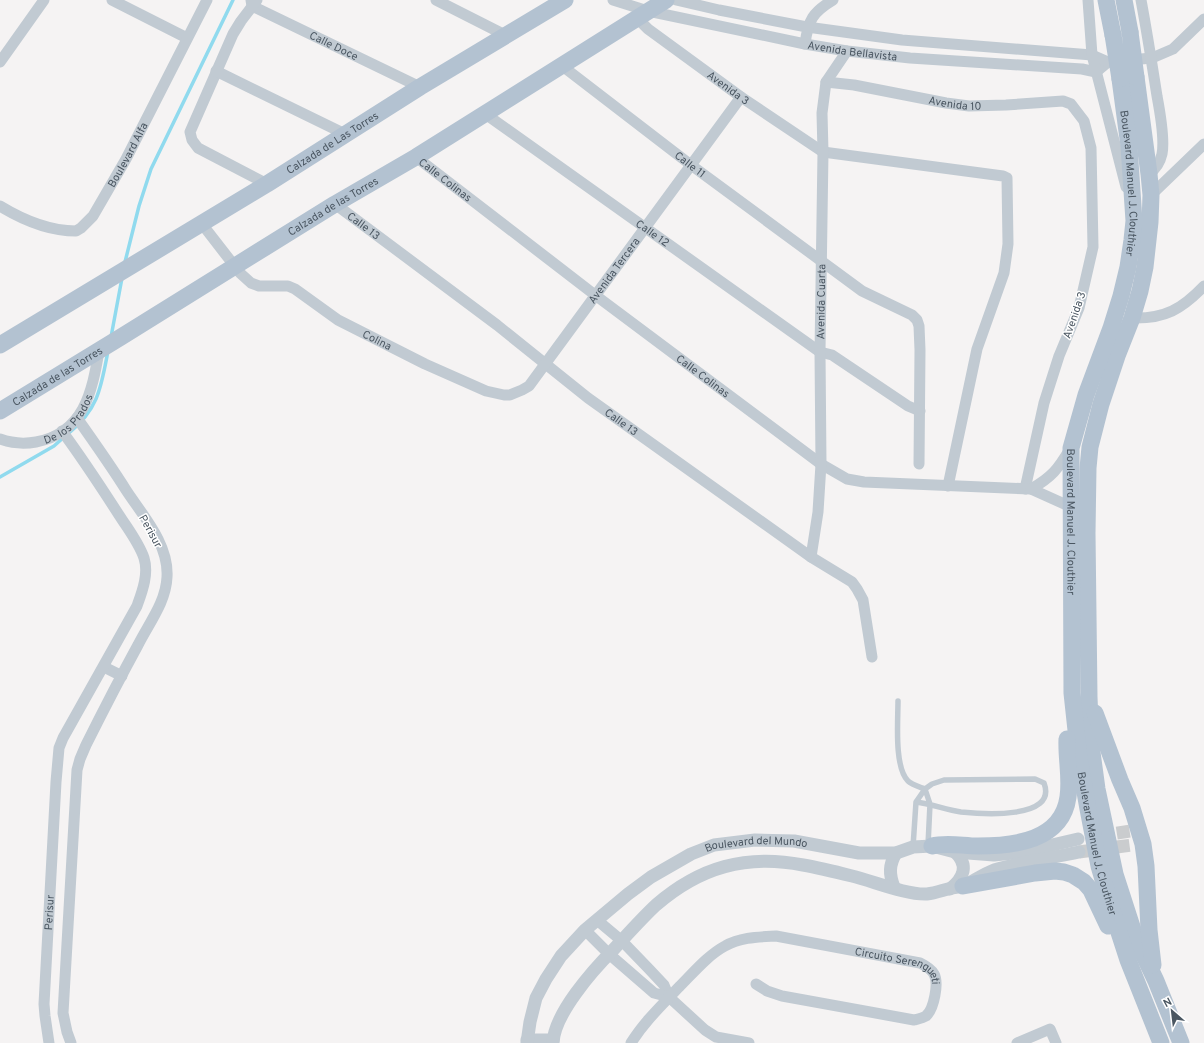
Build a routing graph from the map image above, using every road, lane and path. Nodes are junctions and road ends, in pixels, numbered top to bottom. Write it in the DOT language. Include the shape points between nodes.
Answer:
graph roads {
  1 [pos="44,0"];
  2 [pos="112,0"];
  3 [pos="207,0"];
  4 [pos="436,0"];
  5 [pos="565,0"];
  6 [pos="613,0"];
  7 [pos="666,0"];
  8 [pos="676,0"];
  9 [pos="833,0"];
  10 [pos="1088,0"];
  11 [pos="1106,0"];
  12 [pos="1124,0"];
  13 [pos="1141,0"];
  14 [pos="253,2"];
  15 [pos="643,15"];
  16 [pos="1204,19"];
  17 [pos="807,27"];
  18 [pos="505,35"];
  19 [pos="187,38"];
  20 [pos="805,44"];
  21 [pos="847,51"];
  22 [pos="1092,55"];
  23 [pos="1152,58"];
  24 [pos="0,62"];
  25 [pos="1108,62"];
  26 [pos="561,65"];
  27 [pos="216,71"];
  28 [pos="1096,72"];
  29 [pos="1128,78"];
  30 [pos="826,82"];
  31 [pos="420,87"];
  32 [pos="741,97"];
  33 [pos="484,113"];
  34 [pos="1079,114"];
  35 [pos="345,134"];
  36 [pos="1204,144"];
  37 [pos="823,152"];
  38 [pos="416,156"];
  39 [pos="692,165"];
  40 [pos="1149,174"];
  41 [pos="267,184"];
  42 [pos="1151,195"];
  43 [pos="335,204"];
  44 [pos="0,206"];
  45 [pos="1132,213"];
  46 [pos="202,224"];
  47 [pos="645,228"];
  48 [pos="821,262"];
  49 [pos="235,266"];
  50 [pos="1204,286"];
  51 [pos="595,295"];
  52 [pos="1132,318"];
  53 [pos="0,345"];
  54 [pos="98,351"];
  55 [pos="820,352"];
  56 [pos="545,364"];
  57 [pos="528,386"];
  58 [pos="0,411"];
  59 [pos="920,411"];
  60 [pos="77,418"];
  61 [pos="62,431"];
  62 [pos="0,439"];
  63 [pos="1071,448"];
  64 [pos="821,464"];
  65 [pos="919,464"];
  66 [pos="948,486"];
  67 [pos="1028,489"];
  68 [pos="1071,508"];
  69 [pos="810,557"];
  70 [pos="872,657"];
  71 [pos="104,667"];
  72 [pos="122,676"];
  73 [pos="1080,695"];
  74 [pos="898,701"];
  75 [pos="56,782"];
  76 [pos="75,783"];
  77 [pos="925,789"];
  78 [pos="916,802"];
  79 [pos="930,804"];
  80 [pos="1078,839"];
  81 [pos="913,846"];
  82 [pos="930,846"];
  83 [pos="955,852"];
  84 [pos="1079,852"];
  85 [pos="896,853"];
  86 [pos="894,887"];
  87 [pos="956,888"];
  88 [pos="597,920"];
  89 [pos="585,930"];
  90 [pos="622,941"];
  91 [pos="609,954"];
  92 [pos="1128,960"];
  93 [pos="649,969"];
  94 [pos="639,979"];
  95 [pos="1156,981"];
  96 [pos="756,984"];
  97 [pos="669,997"];
  98 [pos="527,1041"];
  99 [pos="553,1042"];
  100 [pos="49,1043"];
  101 [pos="71,1043"];
  102 [pos="631,1043"];
  103 [pos="749,1043"];
  104 [pos="1017,1043"];
  105 [pos="1056,1043"];
  106 [pos="1161,1043"];
  107 [pos="1181,1043"];
  1 -- 24 [label="street"];
  2 -- 19 [label="street"];
  3 -- 19 [label="street, Boulevard Alfa"];
  4 -- 18 [label="street"];
  5 -- 18 [label="main road, Calzada de Las Torres"];
  6 -- 15 [label="street, Avenida Bellavista"];
  7 -- 15 [label="main road, Calzada de las Torres"];
  8 -- 17 [label="street, Avenida Bellavista"];
  9 -- 17 [label="street" via="817,11"];
  10 -- 22 [label="street"];
  11 -- 29 [label="main road, Boulevard Manuel J. Clouthier, bridge" via="1113,35"];
  12 -- 29 [label="main road, Boulevard Manuel J. Clouthier, bridge" via="1130,32"];
  13 -- 23 [label="street"];
  14 -- 27 [label="street" via="232,34"];
  14 -- 31 [label="street, Calle Doce"];
  15 -- 20 [label="street, Avenida Bellavista"];
  15 -- 26 [label="main road, Calzada de las Torres"];
  15 -- 32 [label="street, Avenida 3" via="648,29"];
  16 -- 23 [label="street" via="1173,49"];
  17 -- 20 [label="street"];
  17 -- 22 [label="street, Avenida Bellavista" via="902,40"];
  18 -- 31 [label="main road, Calzada de Las Torres"];
  19 -- 44 [label="street, Boulevard Alfa" via="126,159 93,216 82,228 69,231 40,226 15,216"];
  20 -- 21 [label="street, Avenida Bellavista"];
  21 -- 28 [label="street, Avenida Bellavista"];
  21 -- 30 [label="street, Avenida Cuarta"];
  22 -- 25 [label="street, Avenida Bellavista"];
  22 -- 28 [label="street"];
  23 -- 25 [label="street"];
  23 -- 40 [label="street" via="1163,149 1157,168"];
  25 -- 28 [label="street"];
  26 -- 33 [label="main road, Calzada de las Torres"];
  26 -- 39 [label="street, Calle 11"];
  27 -- 35 [label="street"];
  27 -- 41 [label="street" via="190,132 192,140 198,148"];
  28 -- 45 [label="street"];
  29 -- 40 [label="main road, Boulevard Manuel J. Clouthier"];
  29 -- 45 [label="main road, Boulevard Manuel J. Clouthier"];
  30 -- 34 [label="street, Avenida 10" via="969,106 1063,101 1071,104"];
  30 -- 37 [label="street, Avenida Cuarta" via="822,113"];
  31 -- 35 [label="main road, Calzada de Las Torres"];
  32 -- 37 [label="street, Avenida 3"];
  32 -- 39 [label="street, Avenida Tercera"];
  33 -- 38 [label="main road, Calzada de las Torres"];
  33 -- 47 [label="street, Calle 12"];
  34 -- 67 [label="street, Avenida 3" via="1084,122 1091,148 1093,247 1079,308 1059,356 1044,403"];
  35 -- 41 [label="main road, Calzada de Las Torres"];
  36 -- 42 [label="street"];
  37 -- 48 [label="street, Avenida Cuarta"];
  37 -- 66 [label="street" via="1007,178 1008,244 1004,273 977,348"];
  38 -- 43 [label="main road, Calzada de las Torres"];
  38 -- 51 [label="street, Calle Colinas"];
  39 -- 47 [label="street, Avenida Tercera"];
  39 -- 48 [label="street, Calle 11"];
  40 -- 42 [label="main road, Boulevard Manuel J. Clouthier"];
  41 -- 46 [label="main road, Calzada de Las Torres"];
  42 -- 52 [label="main road, Boulevard Manuel J. Clouthier" via="1145,267"];
  43 -- 49 [label="main road, Calzada de las Torres"];
  43 -- 56 [label="street, Calle 13" via="498,325"];
  45 -- 63 [label="main road, Boulevard Manuel J. Clouthier" via="1132,240 1121,296 1086,395"];
  46 -- 49 [label="street, Colina"];
  46 -- 53 [label="main road, Calzada de Las Torres"];
  47 -- 51 [label="street, Avenida Tercera"];
  47 -- 55 [label="street, Calle 12"];
  48 -- 55 [label="street, Avenida Cuarta"];
  48 -- 59 [label="street, Calle 11" via="862,291 912,315 917,320 920,350"];
  49 -- 54 [label="main road, Calzada de las Torres"];
  49 -- 57 [label="street, Colina" via="251,283 259,286 288,286 295,289 338,320 474,386 504,395 516,393"];
  50 -- 52 [label="street" via="1192,299 1176,309 1148,318"];
  51 -- 56 [label="street, Avenida Tercera"];
  51 -- 64 [label="street, Calle Colinas"];
  52 -- 73 [label="main road, Boulevard Manuel J. Clouthier" via="1100,404 1090,447"];
  54 -- 58 [label="main road, Calzada de las Torres"];
  54 -- 60 [label="street, De los Prados" via="89,396"];
  55 -- 59 [label="street, Calle 12" via="832,355 908,406"];
  55 -- 64 [label="street, Avenida Cuarta"];
  56 -- 57 [label="street, Avenida Tercera"];
  56 -- 69 [label="street, Calle 13" via="588,398"];
  59 -- 65 [label="street"];
  60 -- 61 [label="street, De los Prados"];
  60 -- 72 [label="street, Perisur" via="148,522 165,558 167,576 159,609"];
  61 -- 62 [label="street, De los Prados" via="50,438 27,443"];
  61 -- 71 [label="street, Perisur" via="120,516 144,559 143,589 137,606"];
  63 -- 67 [label="street" via="1047,480"];
  63 -- 68 [label="main road, Boulevard Manuel J. Clouthier"];
  64 -- 66 [label="street, Calle Colinas" via="847,480"];
  64 -- 69 [label="street, Avenida Cuarta" via="818,512"];
  66 -- 67 [label="street, Calle Colinas"];
  67 -- 68 [label="street, Calle Colinas"];
  68 -- 73 [label="main road, Boulevard Manuel J. Clouthier"];
  69 -- 70 [label="street, Calle 13" via="852,582 858,589 863,600"];
  71 -- 72 [label="street"];
  71 -- 75 [label="street, Perisur" via="63,738 59,748"];
  72 -- 76 [label="street, Perisur" via="80,758"];
  73 -- 82 [label="main road" via="1069,709 1068,798 1064,811 1054,825 1040,836 1024,841 987,846"];
  73 -- 92 [label="main road, Boulevard Manuel J. Clouthier" via="1079,758 1088,809 1099,866"];
  73 -- 95 [label="main road, Boulevard Manuel J. Clouthier" via="1115,874 1136,939"];
  73 -- 95 [label="main road" via="1146,866 1149,930"];
  74 -- 77 [label="lane" via="899,756 903,774 909,782"];
  75 -- 76 [label="street"];
  75 -- 100 [label="street, Perisur" via="44,1004"];
  76 -- 101 [label="street, Perisur" via="63,1013"];
  77 -- 78 [label="lane"];
  77 -- 79 [label="lane"];
  77 -- 79 [label="lane" via="944,780 1029,779 1040,780 1047,791 1043,802 1038,806 1010,812 959,811"];
  78 -- 79 [label="lane"];
  78 -- 81 [label="lane"];
  79 -- 82 [label="lane"];
  80 -- 83 [label="street, Boulevard del Mundo" via="1007,854"];
  81 -- 82 [label="street, Boulevard del Mundo"];
  81 -- 85 [label="street, Boulevard del Mundo"];
  82 -- 83 [label="street, Boulevard del Mundo"];
  83 -- 87 [label="street" via="960,857 964,870"];
  84 -- 87 [label="street, Boulevard del Mundo" via="992,870"];
  85 -- 86 [label="street" via="890,869"];
  85 -- 88 [label="street, Boulevard del Mundo" via="859,853 794,841 755,840 714,845 691,854 651,877"];
  86 -- 87 [label="street, Boulevard del Mundo" via="926,894"];
  86 -- 90 [label="street, Boulevard del Mundo" via="802,865 768,861 735,864 709,871 677,889 656,906"];
  87 -- 92 [label="main road" via="1035,873 1055,871 1073,875 1091,890 1111,933"];
  88 -- 89 [label="street, Boulevard del Mundo"];
  88 -- 90 [label="street"];
  89 -- 91 [label="street"];
  89 -- 98 [label="street, Boulevard del Mundo" via="561,956 536,998"];
  90 -- 91 [label="street, Boulevard del Mundo"];
  90 -- 93 [label="street"];
  91 -- 94 [label="street"];
  91 -- 99 [label="street, Boulevard del Mundo" via="567,1006"];
  92 -- 106 [label="main road, Boulevard Manuel J. Clouthier"];
  93 -- 94 [label="street" via="646,976"];
  93 -- 97 [label="street" via="664,985"];
  94 -- 97 [label="street" via="654,993"];
  95 -- 107 [label="main road, Boulevard Manuel J. Clouthier"];
  96 -- 97 [label="street, Circuito Serengueti" via="782,996 914,1020 926,1015 930,1010 937,985 930,968 920,963 776,936 740,940 725,946 698,967"];
  97 -- 102 [label="street, Circuito Serengueti"];
  97 -- 103 [label="street" via="716,1037"];
  98 -- 99 [label="street"];
  104 -- 105 [label="street" via="1050,1029"];
}
